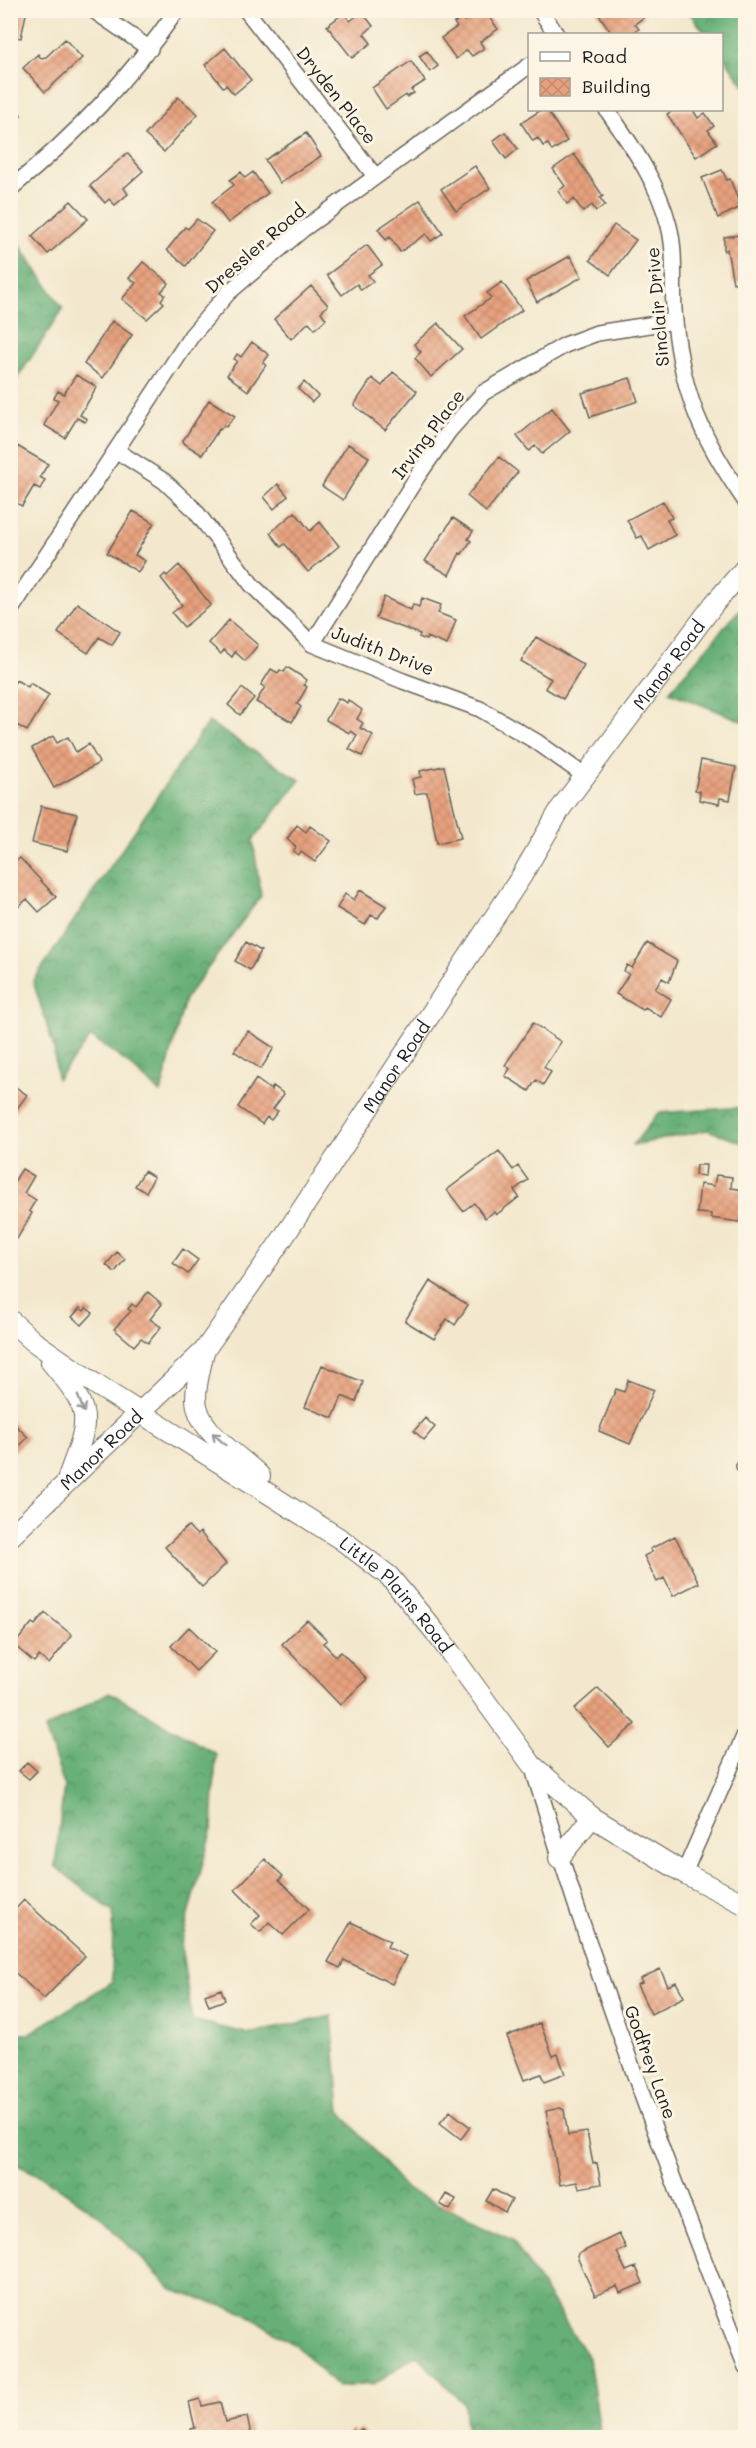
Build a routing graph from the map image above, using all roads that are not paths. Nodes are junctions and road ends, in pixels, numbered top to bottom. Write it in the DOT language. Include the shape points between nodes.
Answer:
graph roads {
  1 [pos="93,10"];
  2 [pos="177,10"];
  3 [pos="246,10"];
  4 [pos="540,10"];
  5 [pos="555,33"];
  6 [pos="150,49"];
  7 [pos="528,66"];
  8 [pos="608,111"];
  9 [pos="375,176"];
  10 [pos="10,189"];
  11 [pos="675,321"];
  12 [pos="117,451"];
  13 [pos="746,502"];
  14 [pos="746,567"];
  15 [pos="10,611"];
  16 [pos="312,644"];
  17 [pos="585,776"];
  18 [pos="10,1320"];
  19 [pos="33,1341"];
  20 [pos="204,1351"];
  21 [pos="142,1412"];
  22 [pos="65,1485"];
  23 [pos="292,1508"];
  24 [pos="10,1537"];
  25 [pos="746,1732"];
  26 [pos="532,1765"];
  27 [pos="592,1817"];
  28 [pos="559,1858"];
  29 [pos="684,1873"];
  30 [pos="746,1905"];
  31 [pos="746,2367"];
  1 -- 6 [label="street"];
  2 -- 6 [label="street"];
  3 -- 9 [label="street, Dryden Place"];
  4 -- 5 [label="street"];
  6 -- 10 [label="street" via="116,92 44,162"];
  7 -- 9 [label="street, Dressler Road"];
  8 -- 11 [label="street, Sinclair Drive" via="656,187 669,228"];
  9 -- 12 [label="street, Dressler Road" via="302,230 228,294 192,335"];
  11 -- 13 [label="street, Sinclair Drive" via="684,384 699,426"];
  11 -- 16 [label="street, Irving Place" via="597,333 556,350 483,393 449,431 417,477"];
  12 -- 15 [label="street, Dressler Road"];
  12 -- 16 [label="street, Judith Drive" via="164,481 194,509 252,585"];
  14 -- 17 [label="street, Manor Road"];
  16 -- 17 [label="street, Judith Drive" via="480,708"];
  17 -- 20 [label="street, Manor Road"];
  18 -- 19 [label="street, Little Plains Road"];
  19 -- 21 [label="street, Little Plains Road"];
  19 -- 22 [label="street, one-way" via="76,1392 86,1418 84,1436"];
  20 -- 21 [label="street, Manor Road"];
  23 -- 20 [label="street, one-way" via="210,1430 199,1413 196,1398"];
  21 -- 22 [label="street, Manor Road"];
  21 -- 23 [label="street, Little Plains Road"];
  22 -- 24 [label="street, Manor Road"];
  23 -- 26 [label="street, Little Plains Road" via="389,1576 436,1633"];
  25 -- 29 [label="street"];
  26 -- 27 [label="street, Little Plains Road"];
  26 -- 28 [label="street, Godfrey Lane"];
  27 -- 28 [label="street"];
  27 -- 29 [label="street, Little Plains Road"];
  28 -- 31 [label="street, Godfrey Lane" via="680,2202"];
  29 -- 30 [label="street, Little Plains Road"];
}
